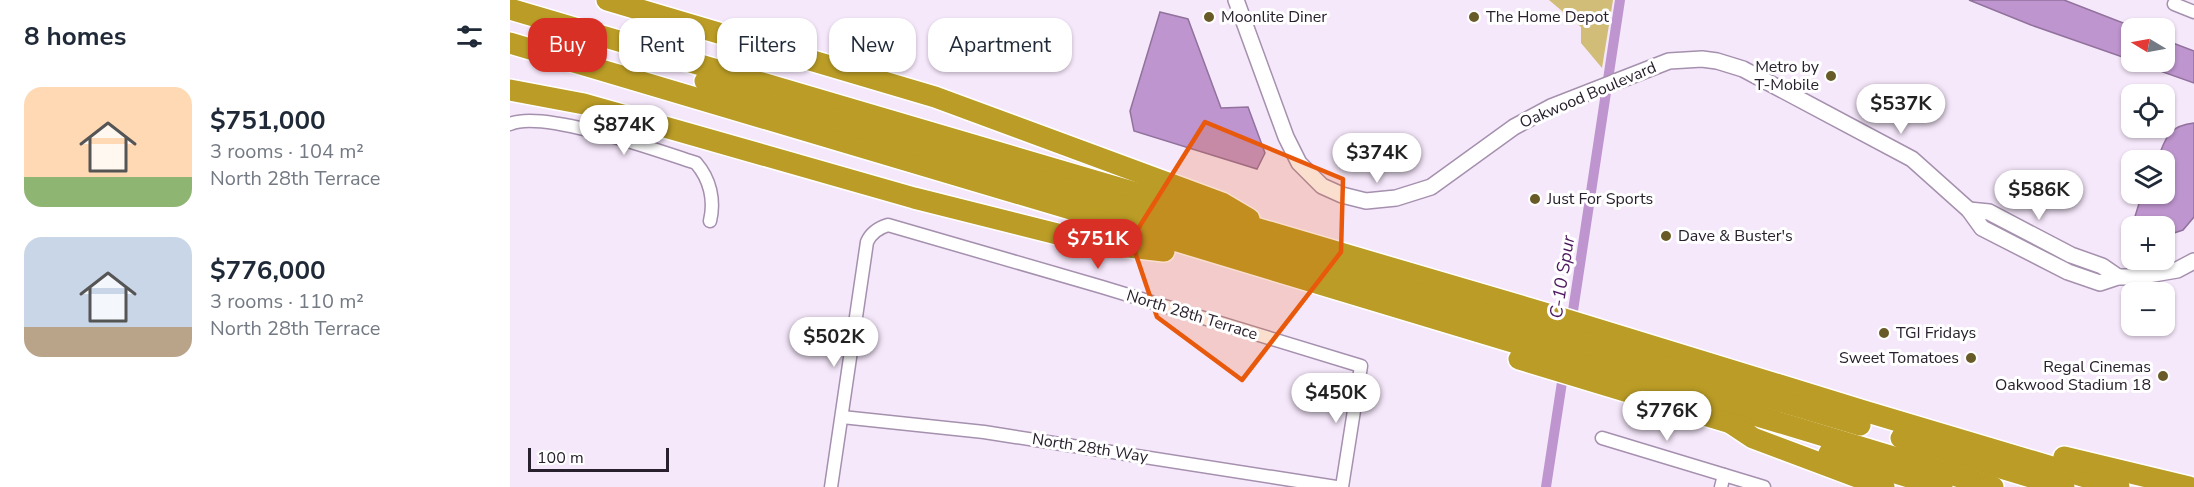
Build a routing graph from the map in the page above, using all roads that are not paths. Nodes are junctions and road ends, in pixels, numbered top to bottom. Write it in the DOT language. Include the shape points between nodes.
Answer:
graph roads {
  1 [pos="607,0"];
  2 [pos="1236,0"];
  3 [pos="2174,4"];
  4 [pos="510,9"];
  5 [pos="2194,12"];
  6 [pos="510,23"];
  7 [pos="510,43"];
  8 [pos="510,55"];
  9 [pos="510,90"];
  10 [pos="510,124"];
  11 [pos="710,221"];
  12 [pos="1272,233"];
  13 [pos="1164,251"];
  14 [pos="2194,261"];
  15 [pos="1545,341"];
  16 [pos="1590,354"];
  17 [pos="1864,411"];
  18 [pos="842,417"];
  19 [pos="1731,423"];
  20 [pos="1602,438"];
  21 [pos="1722,481"];
  22 [pos="831,487"];
  23 [pos="1336,487"];
  24 [pos="1342,487"];
  25 [pos="1764,487"];
  26 [pos="1884,487"];
  27 [pos="1942,487"];
  28 [pos="1993,487"];
  29 [pos="2064,487"];
  30 [pos="2119,487"];
  31 [pos="2188,487"];
  1 -- 12 [label="highway" via="935,97 1222,203"];
  2 -- 14 [label="street, Oakwood Boulevard" via="1299,163 1323,186 1342,195 1366,201 1396,198 1431,187 1514,127 1551,107 1669,61 1717,61 1743,69 1912,159 1969,210 1982,228 2068,272 2100,283 2118,276 2177,270"];
  3 -- 5 [label="street"];
  4 -- 12 [label="highway"];
  6 -- 15 [label="highway"];
  7 -- 15 [label="highway" via="1121,224"];
  8 -- 13 [label="highway"];
  9 -- 13 [label="highway" via="584,104 914,198 1093,243"];
  10 -- 11 [label="street" via="528,120 582,128 696,163 709,186"];
  12 -- 15 [label="highway"];
  13 -- 15 [label="highway"];
  15 -- 16 [label="highway"];
  15 -- 16 [label="highway"];
  16 -- 17 [label="highway"];
  16 -- 19 [label="highway"];
  16 -- 28 [label="highway"];
  16 -- 29 [label="highway"];
  17 -- 30 [label="highway"];
  17 -- 31 [label="highway"];
  18 -- 22 [label="street"];
  18 -- 23 [label="street, North 28th Way" via="984,432"];
  18 -- 24 [label="street, North 28th Terrace" via="865,253 870,235 880,227 892,225 1361,366"];
  19 -- 26 [label="highway" via="1753,438"];
  19 -- 27 [label="highway"];
  20 -- 21 [label="street"];
  21 -- 25 [label="street"];
}
